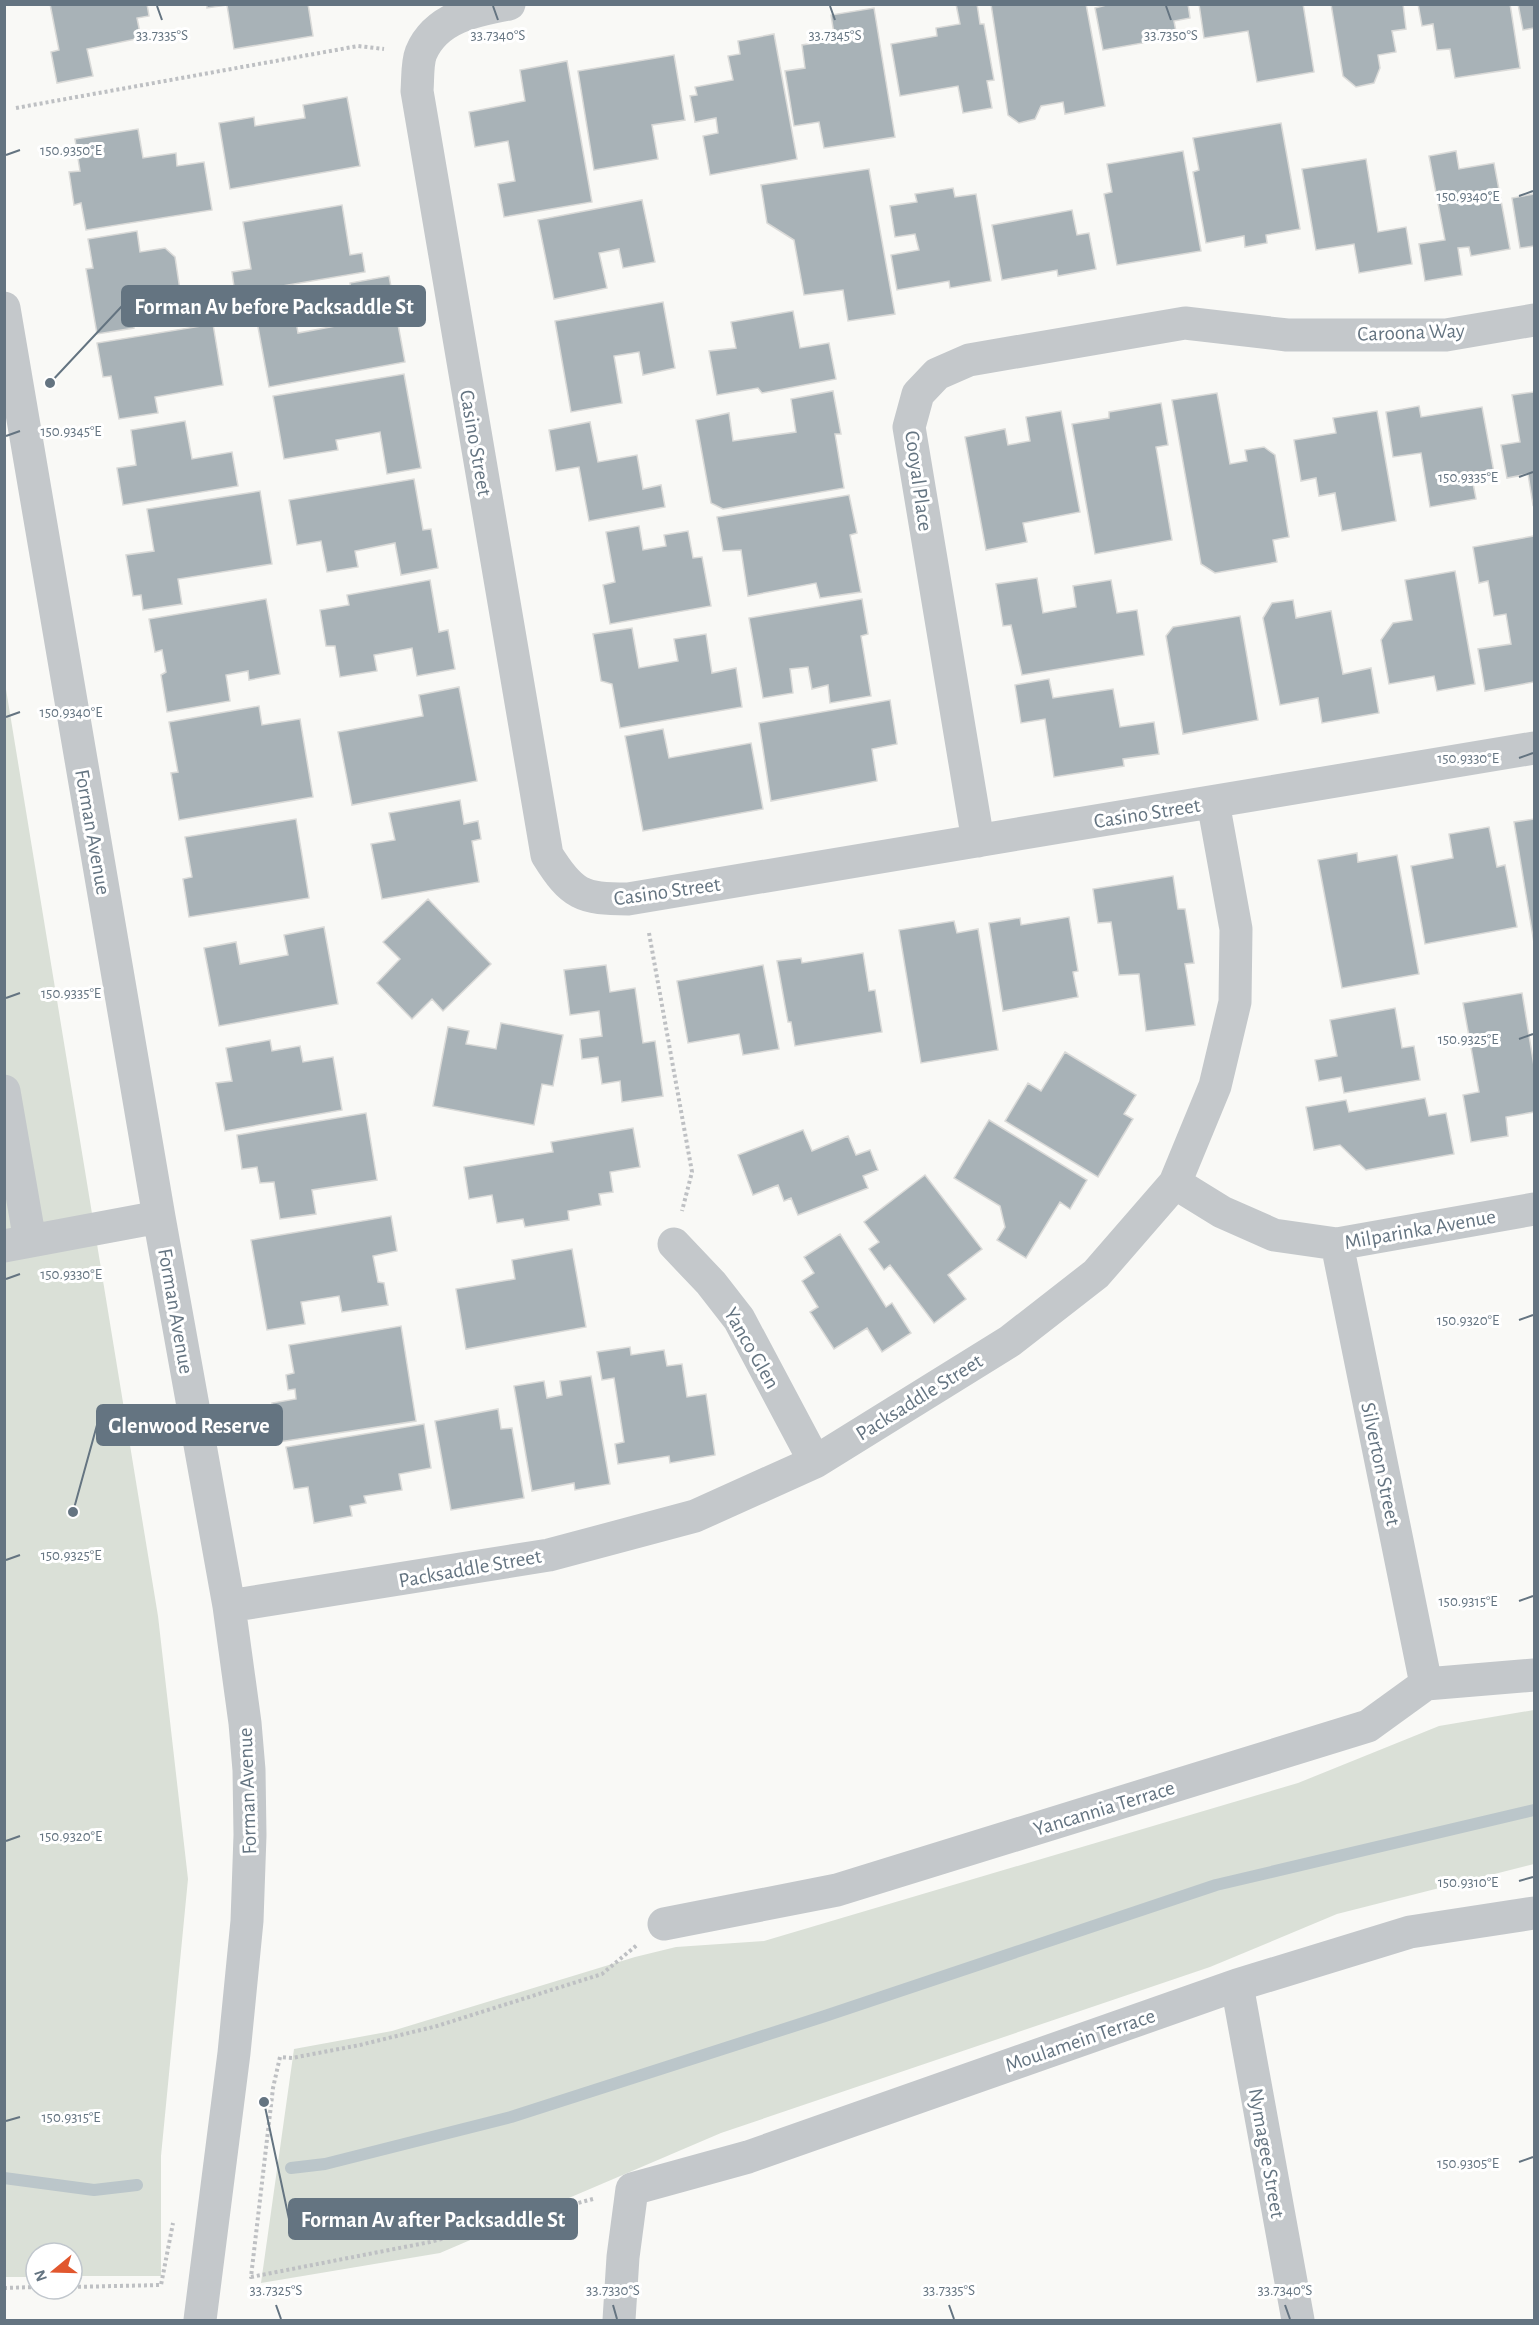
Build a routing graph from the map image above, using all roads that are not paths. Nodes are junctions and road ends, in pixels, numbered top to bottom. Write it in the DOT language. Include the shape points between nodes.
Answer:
graph roads {
  1 [pos="509,4"];
  2 [pos="4,308"];
  3 [pos="1534,320"];
  4 [pos="1287,335"];
  5 [pos="1534,748"];
  6 [pos="1213,802"];
  7 [pos="978,841"];
  8 [pos="4,1091"];
  9 [pos="1175,1183"];
  10 [pos="1534,1209"];
  11 [pos="159,1217"];
  12 [pos="17,1244"];
  13 [pos="674,1244"];
  14 [pos="1337,1244"];
  15 [pos="815,1462"];
  16 [pos="229,1606"];
  17 [pos="1534,1675"];
  18 [pos="1426,1684"];
  19 [pos="1534,1913"];
  20 [pos="664,1924"];
  21 [pos="1237,1984"];
  22 [pos="200,2320"];
  23 [pos="619,2320"];
  24 [pos="1298,2320"];
  1 -- 7 [label="street, Casino Street" via="467,13 438,29 421,53 417,91 547,855 561,878 579,893 599,899 643,897"];
  2 -- 11 [label="street, Forman Avenue"];
  3 -- 4 [label="street, Caroona Way" via="1446,335"];
  4 -- 7 [label="street, Cooyal Place" via="1185,323 969,360 937,374 918,394 909,427"];
  5 -- 6 [label="street, Casino Street"];
  6 -- 7 [label="street, Casino Street"];
  6 -- 9 [label="street, Packsaddle Street" via="1236,929 1235,1002 1215,1086"];
  8 -- 12 [label="street"];
  9 -- 14 [label="street, Milparinka Avenue" via="1222,1212 1274,1235"];
  9 -- 15 [label="street, Packsaddle Street" via="1088,1281 1010,1341"];
  10 -- 14 [label="street, Milparinka Avenue"];
  11 -- 12 [label="street"];
  11 -- 16 [label="street, Forman Avenue"];
  13 -- 15 [label="street, Yanco Glen" via="739,1319"];
  14 -- 18 [label="street, Silverton Street"];
  15 -- 16 [label="street, Packsaddle Street" via="695,1516 549,1555"];
  16 -- 22 [label="street, Forman Avenue" via="245,1723 250,1835 234,2053"];
  17 -- 18 [label="street"];
  18 -- 20 [label="street, Yancannia Terrace" via="1368,1726 837,1890"];
  19 -- 21 [label="street, Moulamein Terrace" via="1410,1932"];
  21 -- 23 [label="street, Moulamein Terrace" via="748,2157 632,2189"];
  21 -- 24 [label="street, Nymagee Street"];
}
